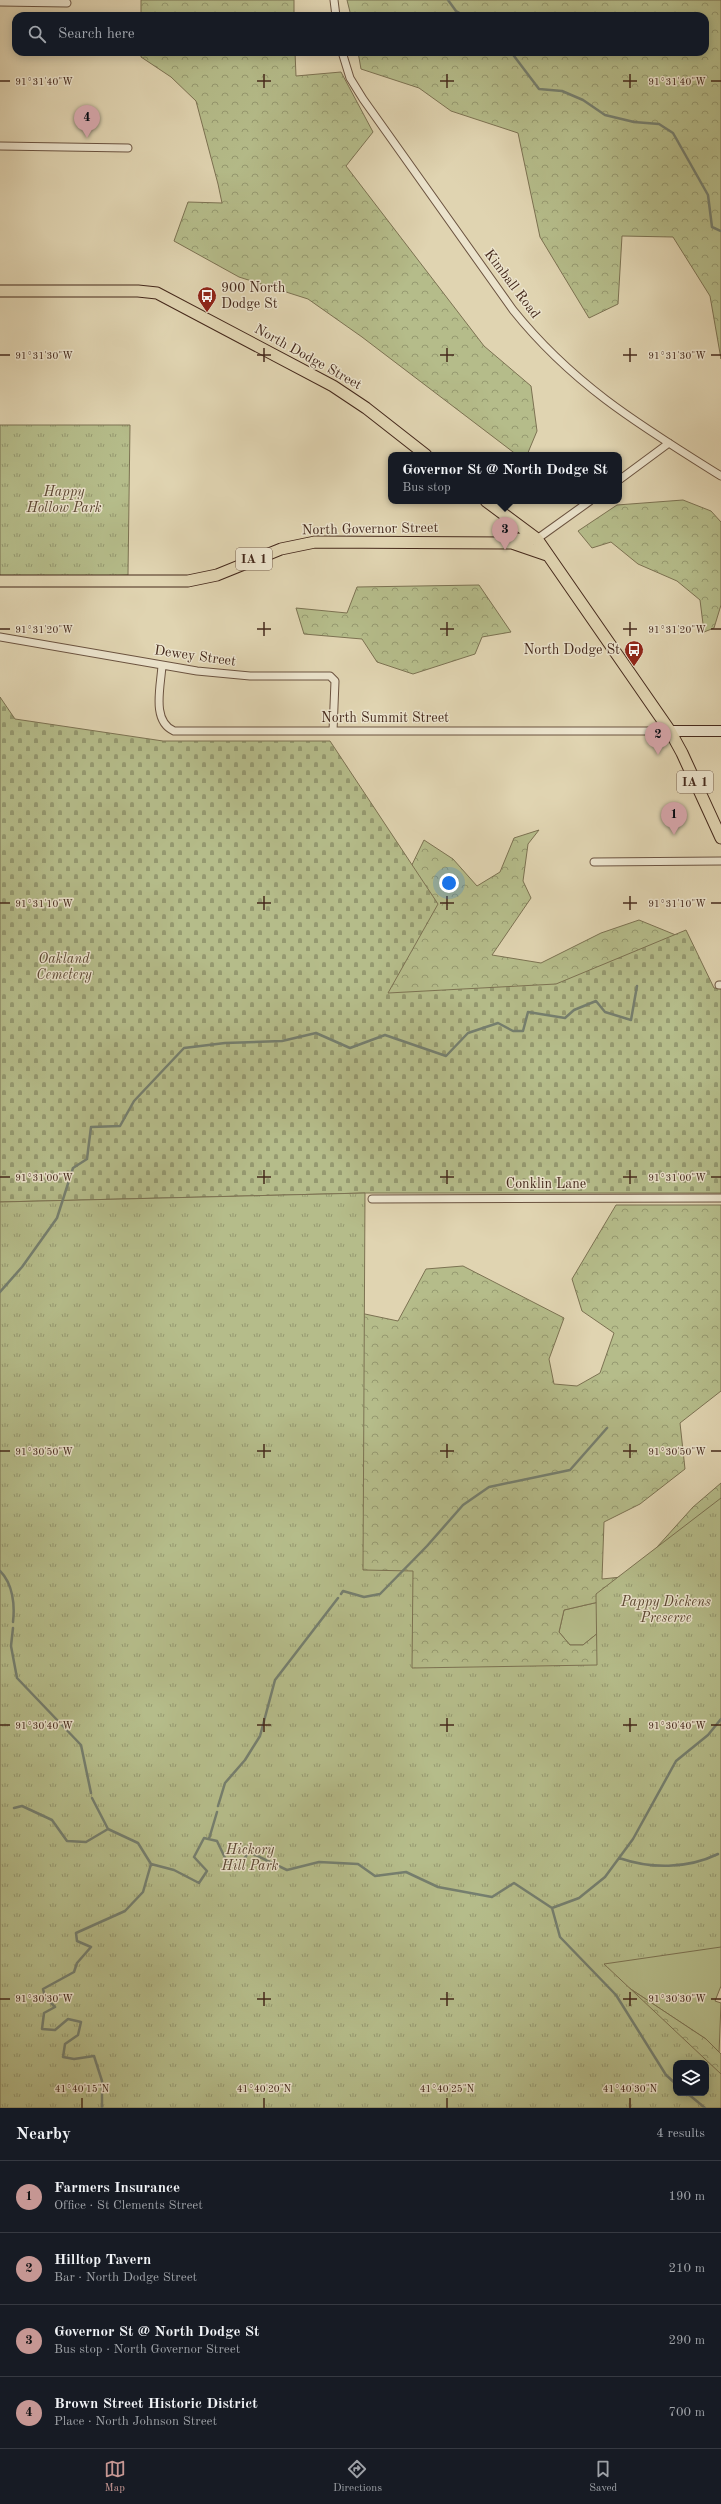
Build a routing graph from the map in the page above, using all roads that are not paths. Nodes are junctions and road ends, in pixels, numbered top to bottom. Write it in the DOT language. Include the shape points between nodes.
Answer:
graph roads {
  1 [pos="334,0"];
  2 [pos="0,2"];
  3 [pos="67,3"];
  4 [pos="336,12"];
  5 [pos="343,56"];
  6 [pos="0,146"];
  7 [pos="128,148"];
  8 [pos="0,291"];
  9 [pos="669,443"];
  10 [pos="422,452"];
  11 [pos="721,476"];
  12 [pos="622,478"];
  13 [pos="490,504"];
  14 [pos="586,504"];
  15 [pos="510,519"];
  16 [pos="537,539"];
  17 [pos="510,543"];
  18 [pos="547,555"];
  19 [pos="0,581"];
  20 [pos="0,637"];
  21 [pos="162,665"];
  22 [pos="333,731"];
  23 [pos="670,731"];
  24 [pos="721,731"];
  25 [pos="721,838"];
  26 [pos="721,861"];
  27 [pos="594,862"];
  28 [pos="721,1198"];
  29 [pos="372,1199"];
  1 -- 4 [label="street"];
  2 -- 3 [label="street"];
  5 -- 9 [label="street, Kimball Road" via="350,78 362,99 523,323 598,395"];
  6 -- 7 [label="street"];
  8 -- 10 [label="main road, North Dodge Street" via="138,290 157,294 333,386"];
  9 -- 11 [label="street, Kimball Road"];
  9 -- 12 [label="street"];
  13 -- 15 [label="main road, IA 1"];
  14 -- 16 [label="street"];
  15 -- 16 [label="main road, IA 1"];
  15 -- 17 [label="main road" via="514,531"];
  16 -- 17 [label="main road, North Governor Street / IA 1" via="519,539"];
  16 -- 18 [label="main road, IA 1"];
  17 -- 18 [label="main road"];
  17 -- 19 [label="main road, North Governor Street / IA 1" via="314,542 281,548 217,575 188,581"];
  18 -- 23 [label="main road, IA 1"];
  20 -- 21 [label="street, Dewey Street"];
  21 -- 22 [label="street, Dewey Street" via="236,675 330,676 335,681"];
  21 -- 22 [label="street, North Summit Street" via="160,715 166,726 174,731"];
  22 -- 23 [label="street, North Summit Street"];
  23 -- 24 [label="street"];
  23 -- 25 [label="main road, IA 1"];
  26 -- 27 [label="street"];
  28 -- 29 [label="street, Conklin Lane"];
}
